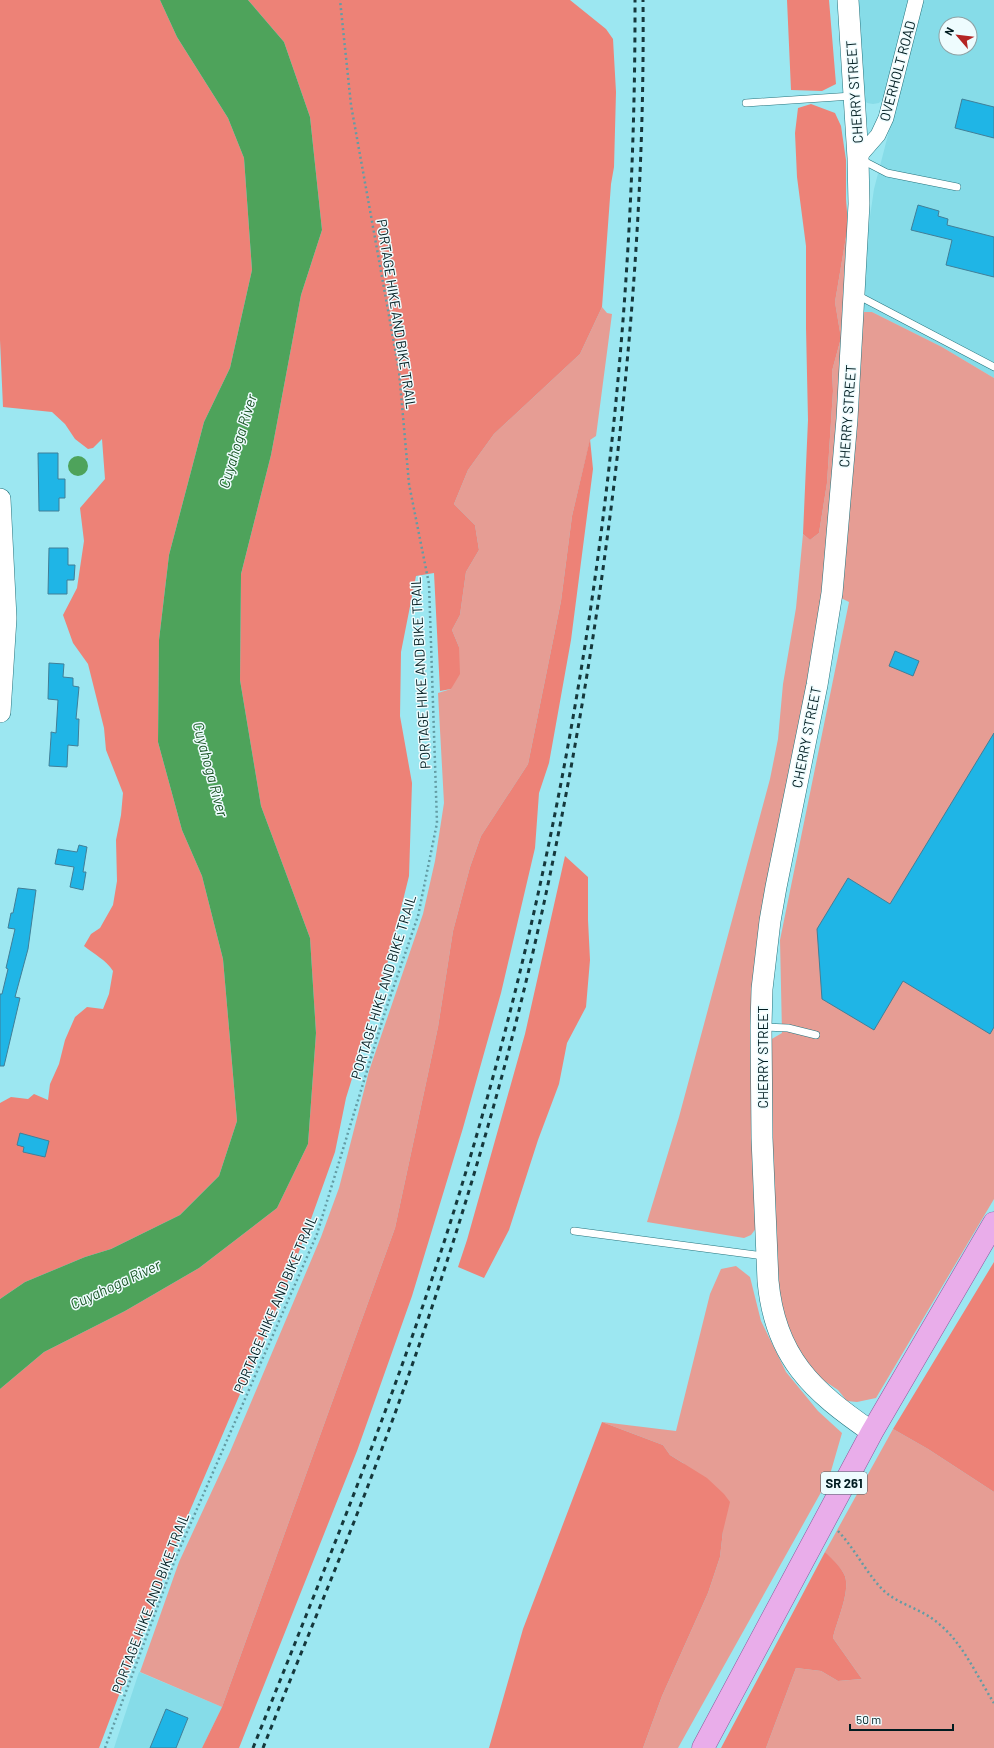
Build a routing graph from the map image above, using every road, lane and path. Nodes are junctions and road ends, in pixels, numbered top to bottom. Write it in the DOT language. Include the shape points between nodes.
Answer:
graph roads {
  1 [pos="340,0"];
  2 [pos="848,0"];
  3 [pos="916,0"];
  4 [pos="854,96"];
  5 [pos="746,103"];
  6 [pos="858,158"];
  7 [pos="957,187"];
  8 [pos="855,294"];
  9 [pos="994,367"];
  10 [pos="0,499"];
  11 [pos="1,554"];
  12 [pos="0,712"];
  13 [pos="761,1026"];
  14 [pos="816,1035"];
  15 [pos="994,1223"];
  16 [pos="574,1231"];
  17 [pos="766,1256"];
  18 [pos="872,1432"];
  19 [pos="826,1517"];
  20 [pos="994,1703"];
  21 [pos="105,1748"];
  22 [pos="703,1748"];
  1 -- 21 [label="path, PORTAGE HIKE AND BIKE TRAIL" via="351,105 399,371 410,484 429,584 437,823 418,916 385,1012 317,1234 176,1557"];
  2 -- 4 [label="street, CHERRY STREET"];
  3 -- 6 [label="street, OVERHOLT ROAD" via="886,118 878,135"];
  4 -- 5 [label="lane"];
  4 -- 6 [label="street, CHERRY STREET"];
  6 -- 7 [label="lane" via="887,173"];
  6 -- 8 [label="street, CHERRY STREET" via="859,204"];
  8 -- 9 [label="lane"];
  8 -- 13 [label="street, CHERRY STREET" via="832,593 817,685 770,920 762,989"];
  10 -- 11 [label="street"];
  11 -- 12 [label="street" via="6,618"];
  13 -- 14 [label="lane" via="788,1028"];
  13 -- 17 [label="street, CHERRY STREET"];
  15 -- 18 [label="main road, SR 261"];
  16 -- 17 [label="lane"];
  17 -- 18 [label="street, CHERRY STREET" via="769,1300 787,1353 806,1377 836,1407"];
  18 -- 19 [label="main road, SR 261"];
  19 -- 20 [label="path" via="852,1545 871,1577 883,1590 896,1600 934,1620 950,1635"];
  19 -- 22 [label="main road, SR 261"];
}
